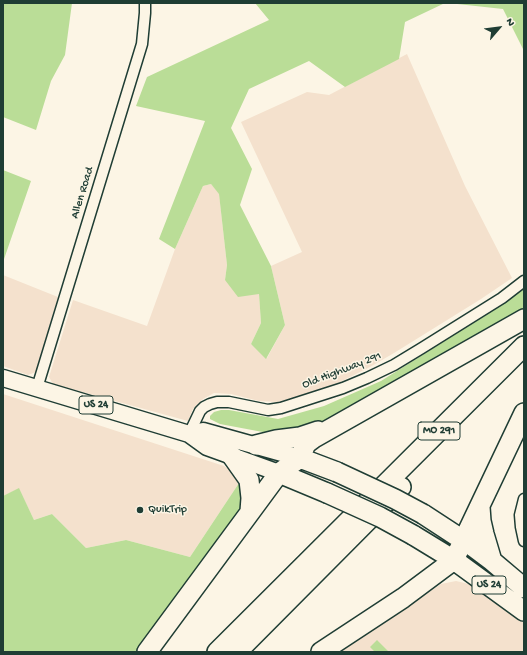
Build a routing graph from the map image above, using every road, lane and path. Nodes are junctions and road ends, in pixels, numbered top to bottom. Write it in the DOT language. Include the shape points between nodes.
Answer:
graph roads {
  1 [pos="145,3"];
  2 [pos="524,281"];
  3 [pos="524,319"];
  4 [pos="524,346"];
  5 [pos="524,364"];
  6 [pos="3,378"];
  7 [pos="37,388"];
  8 [pos="524,413"];
  9 [pos="337,425"];
  10 [pos="189,434"];
  11 [pos="256,445"];
  12 [pos="232,456"];
  13 [pos="300,458"];
  14 [pos="279,473"];
  15 [pos="524,499"];
  16 [pos="480,507"];
  17 [pos="250,511"];
  18 [pos="464,540"];
  19 [pos="524,541"];
  20 [pos="492,561"];
  21 [pos="462,566"];
  22 [pos="524,588"];
  23 [pos="524,611"];
  24 [pos="147,652"];
  25 [pos="217,652"];
  26 [pos="237,652"];
  27 [pos="321,652"];
  1 -- 7 [label="street, Allen Road" via="142,44"];
  2 -- 10 [label="street, Old Highway 291" via="502,298 422,348 367,378 343,388 268,410 229,402 210,404 200,411"];
  3 -- 9 [label="highway"];
  4 -- 25 [label="highway, MO 291"];
  5 -- 26 [label="highway, MO 291"];
  6 -- 7 [label="main road, US 24"];
  7 -- 10 [label="main road, US 24"];
  8 -- 16 [label="highway"];
  9 -- 11 [label="highway" via="300,437"];
  9 -- 13 [label="highway" via="306,444"];
  10 -- 11 [label="main road, US 24" via="203,431"];
  10 -- 12 [label="main road, US 24" via="207,447"];
  11 -- 13 [label="main road, US 24"];
  12 -- 14 [label="main road, US 24"];
  12 -- 17 [label="highway" via="249,480"];
  13 -- 14 [label="highway"];
  13 -- 18 [label="highway, US 24, bridge" via="395,499"];
  14 -- 17 [label="highway"];
  14 -- 21 [label="highway, US 24, bridge" via="328,492 380,517"];
  15 -- 19 [label="street" via="520,515"];
  16 -- 18 [label="highway"];
  16 -- 20 [label="highway" via="481,521"];
  17 -- 24 [label="highway"];
  18 -- 20 [label="highway, US 24"];
  18 -- 21 [label="highway"];
  20 -- 22 [label="highway, US 24"];
  21 -- 23 [label="highway, US 24"];
  21 -- 27 [label="highway" via="431,578"];
}
